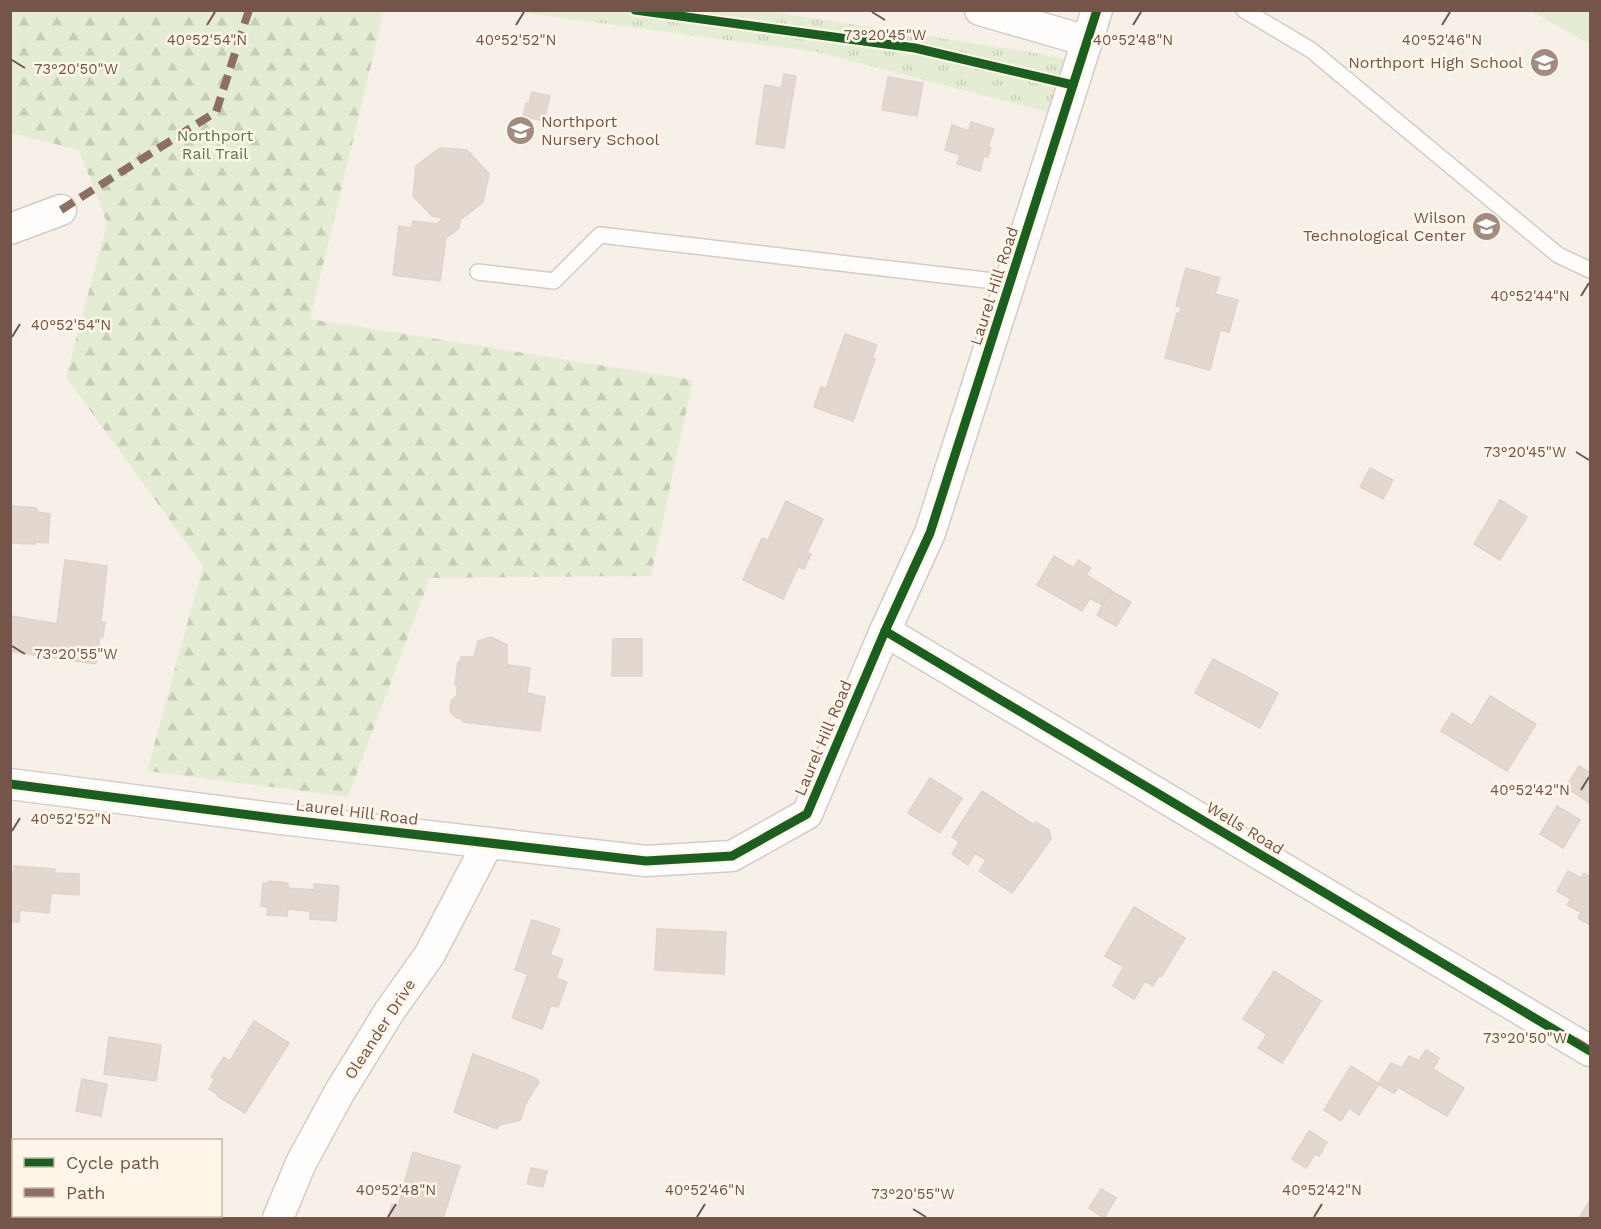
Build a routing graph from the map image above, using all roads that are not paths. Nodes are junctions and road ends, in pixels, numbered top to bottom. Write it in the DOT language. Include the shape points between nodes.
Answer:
graph roads {
  1 [pos="980,10"];
  2 [pos="1096,10"];
  3 [pos="1244,10"];
  4 [pos="1087,41"];
  5 [pos="61,210"];
  6 [pos="10,229"];
  7 [pos="1590,270"];
  8 [pos="478,272"];
  9 [pos="1011,284"];
  10 [pos="885,631"];
  11 [pos="10,784"];
  12 [pos="488,843"];
  13 [pos="1590,1051"];
  14 [pos="278,1218"];
  1 -- 4 [label="street"];
  2 -- 4 [label="street, Laurel Hill Road"];
  3 -- 7 [label="lane" via="1311,50 1558,255"];
  4 -- 9 [label="street, Laurel Hill Road"];
  5 -- 6 [label="street"];
  8 -- 9 [label="lane" via="554,281 600,235"];
  9 -- 10 [label="street, Laurel Hill Road" via="930,533"];
  10 -- 12 [label="street, Laurel Hill Road" via="807,814 732,856 646,861"];
  10 -- 13 [label="street, Wells Road"];
  11 -- 12 [label="street, Laurel Hill Road"];
  12 -- 14 [label="street, Oleander Drive" via="430,954 339,1093 301,1163"];
}
